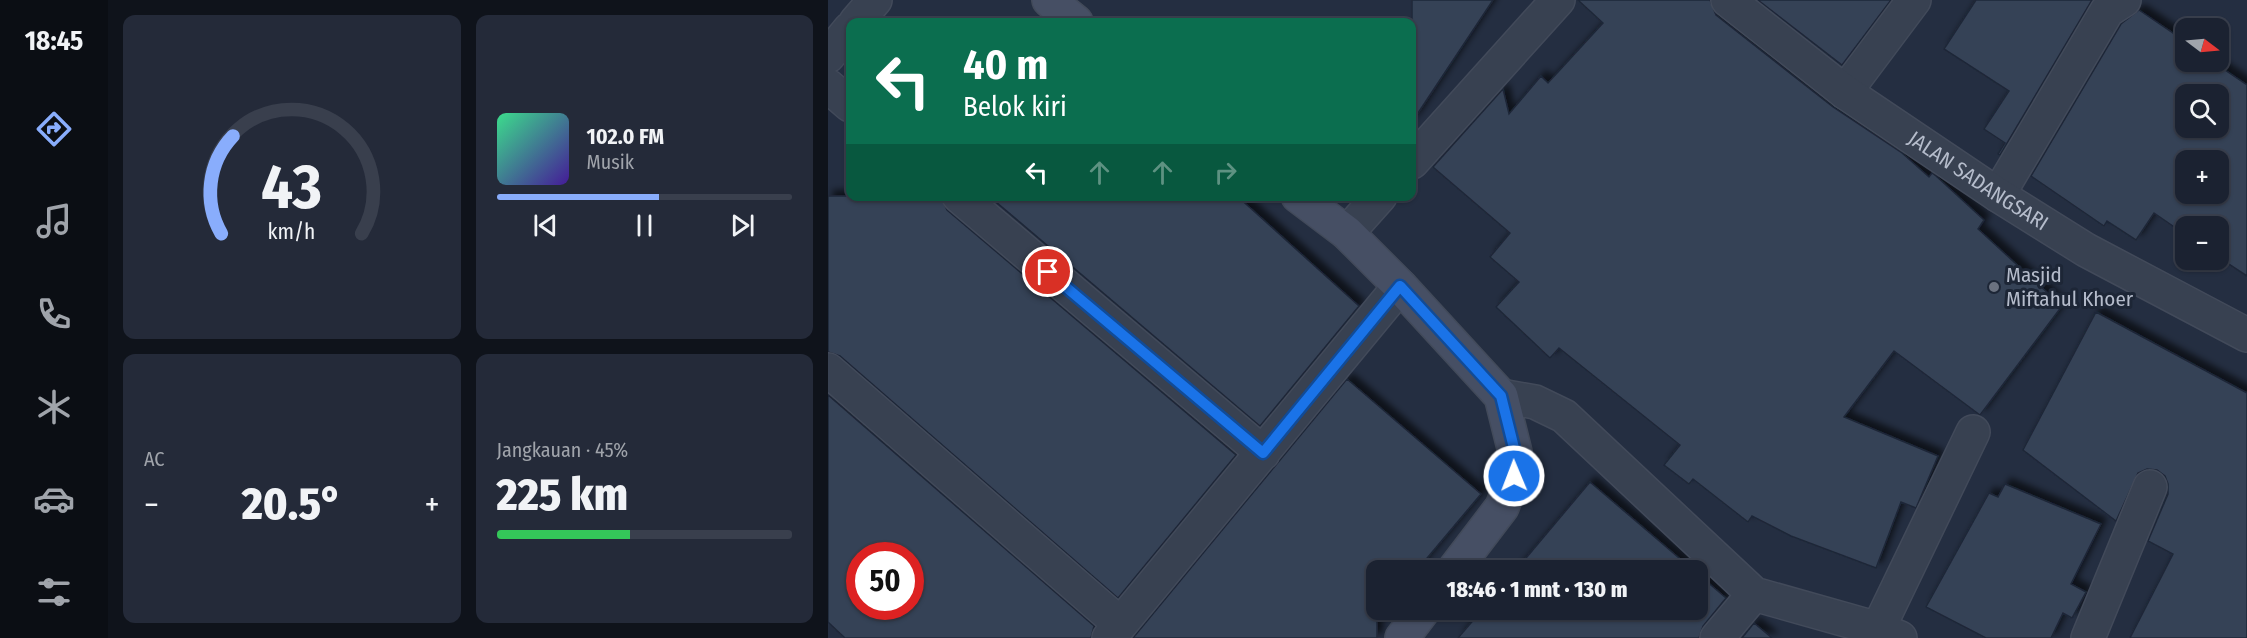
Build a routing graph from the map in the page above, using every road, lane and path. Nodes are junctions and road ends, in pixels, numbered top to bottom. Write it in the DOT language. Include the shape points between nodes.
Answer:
graph roads {
  1 [pos="875,0"];
  2 [pos="1049,0"];
  3 [pos="1558,0"];
  4 [pos="1728,0"];
  5 [pos="1914,0"];
  6 [pos="2124,0"];
  7 [pos="859,18"];
  8 [pos="1071,18"];
  9 [pos="846,34"];
  10 [pos="828,56"];
  11 [pos="828,86"];
  12 [pos="1845,92"];
  13 [pos="846,102"];
  14 [pos="1416,158"];
  15 [pos="1998,195"];
  16 [pos="965,201"];
  17 [pos="1305,201"];
  18 [pos="1376,201"];
  19 [pos="1347,233"];
  20 [pos="1400,286"];
  21 [pos="2247,335"];
  22 [pos="828,370"];
  23 [pos="1501,396"];
  24 [pos="1973,432"];
  25 [pos="1263,453"];
  26 [pos="2150,487"];
  27 [pos="1462,560"];
  28 [pos="1754,594"];
  29 [pos="1416,620"];
  30 [pos="1115,631"];
  31 [pos="1889,634"];
  32 [pos="1402,638"];
  33 [pos="1717,638"];
  34 [pos="2088,638"];
  1 -- 7 [label="street"];
  2 -- 8 [label="main road"];
  3 -- 14 [label="street"];
  4 -- 12 [label="street, JALAN SADANGSARI"];
  5 -- 12 [label="street"];
  6 -- 15 [label="street" via="2107,11"];
  9 -- 10 [label="street"];
  11 -- 13 [label="street"];
  12 -- 15 [label="street, JALAN SADANGSARI"];
  15 -- 21 [label="street, JALAN SADANGSARI" via="2085,250"];
  16 -- 25 [label="street"];
  17 -- 19 [label="main road"];
  18 -- 19 [label="street"];
  19 -- 20 [label="main road"];
  20 -- 23 [label="main road"];
  20 -- 25 [label="street"];
  22 -- 30 [label="street"];
  23 -- 27 [label="main road" via="1515,452 1514,476 1502,507"];
  23 -- 28 [label="street" via="1535,402 1564,416"];
  24 -- 31 [label="street"];
  25 -- 30 [label="street"];
  26 -- 34 [label="street"];
  28 -- 31 [label="street"];
  28 -- 33 [label="street"];
  29 -- 32 [label="main road"];
}
